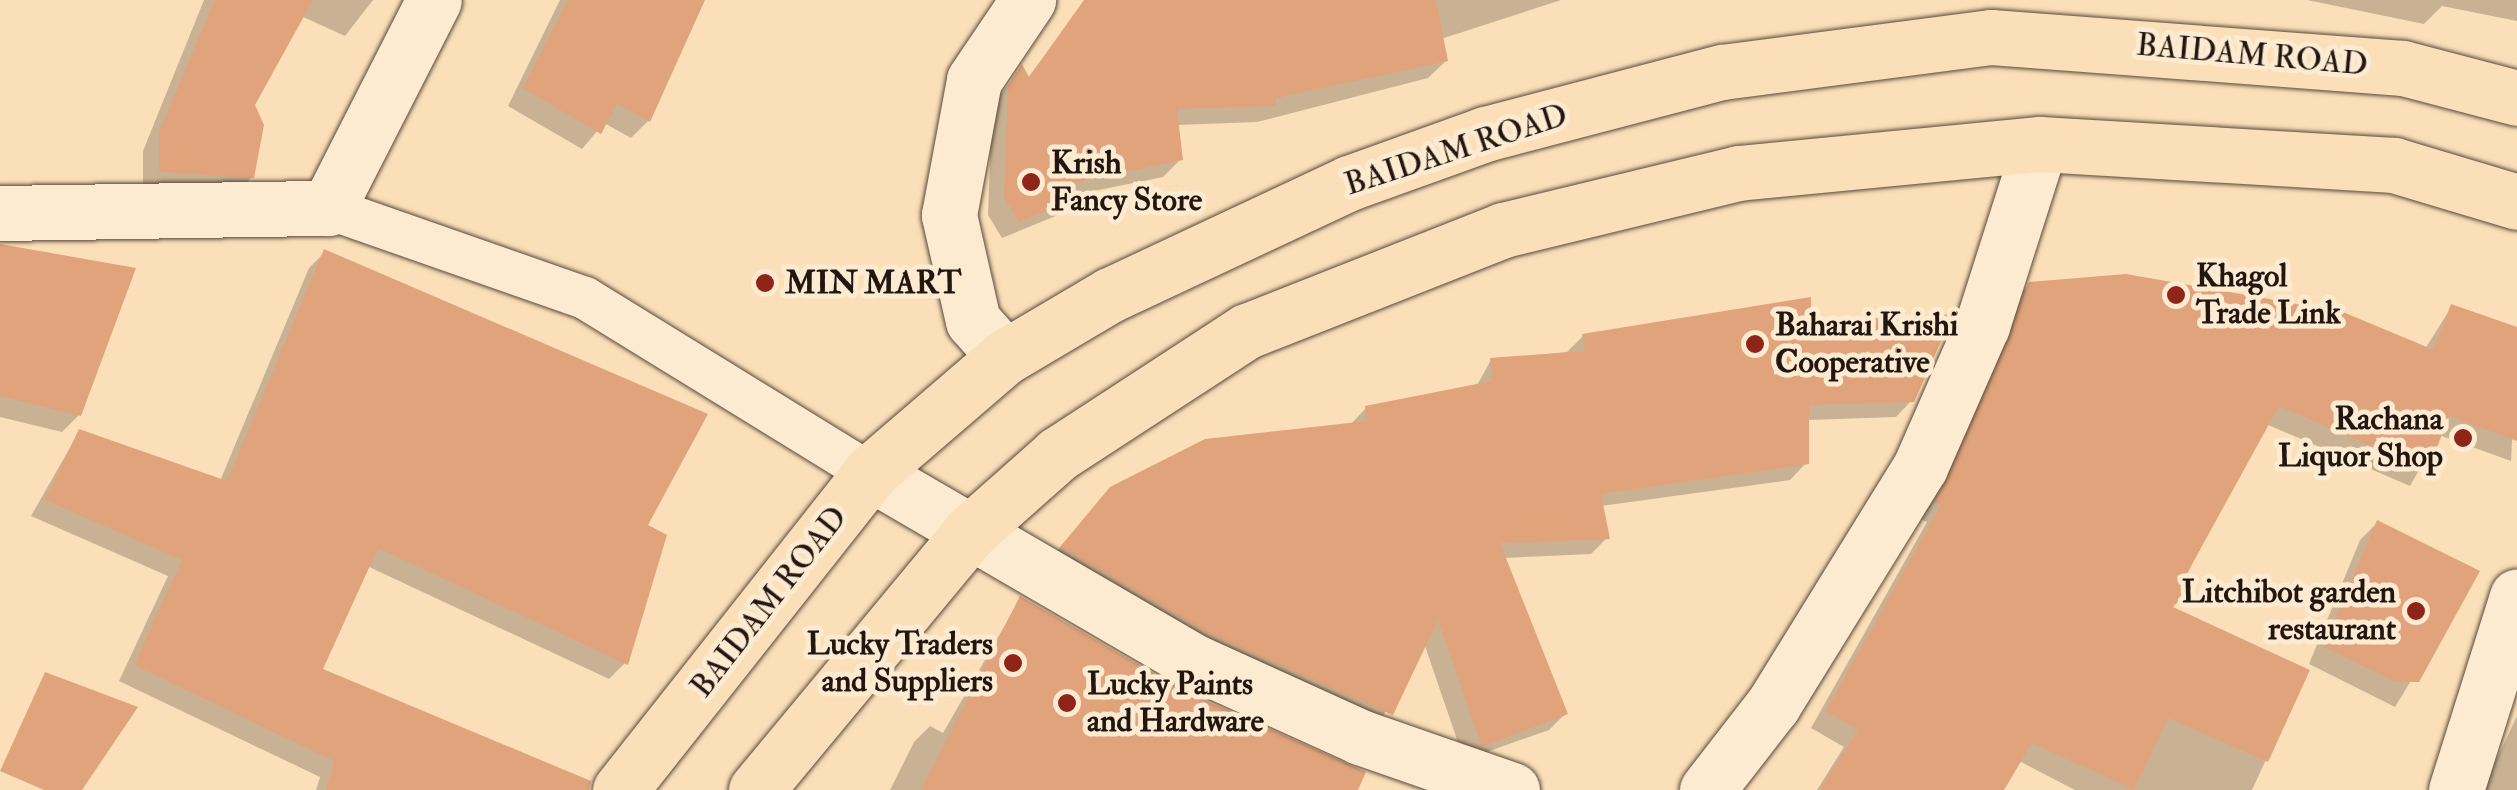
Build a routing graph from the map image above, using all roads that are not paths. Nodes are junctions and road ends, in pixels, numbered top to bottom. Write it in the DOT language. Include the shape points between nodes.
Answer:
graph roads {
  1 [pos="434,0"];
  2 [pos="1028,0"];
  3 [pos="2517,98"];
  4 [pos="2040,144"];
  5 [pos="2517,202"];
  6 [pos="328,208"];
  7 [pos="0,213"];
  8 [pos="1005,357"];
  9 [pos="870,473"];
  10 [pos="969,533"];
  11 [pos="2517,596"];
  12 [pos="620,790"];
  13 [pos="756,790"];
  14 [pos="1512,790"];
  15 [pos="1707,790"];
  16 [pos="2456,790"];
  1 -- 6 [label="street"];
  2 -- 8 [label="street" via="974,80 949,215 973,321"];
  3 -- 8 [label="main road, BAIDAM ROAD" via="2402,68 1990,37 1722,72 1485,134 1350,183 1110,294"];
  4 -- 5 [label="main road" via="2394,165"];
  4 -- 10 [label="main road" via="1738,173 1454,248 1247,332 1156,384"];
  4 -- 15 [label="street" via="1982,326 1920,467 1773,705"];
  6 -- 7 [label="street"];
  6 -- 9 [label="lane" via="585,298"];
  8 -- 9 [label="main road, BAIDAM ROAD"];
  9 -- 10 [label="street"];
  9 -- 12 [label="main road, BAIDAM ROAD"];
  10 -- 13 [label="main road"];
  10 -- 14 [label="street" via="1197,664 1360,737"];
  11 -- 16 [label="street"];
}
